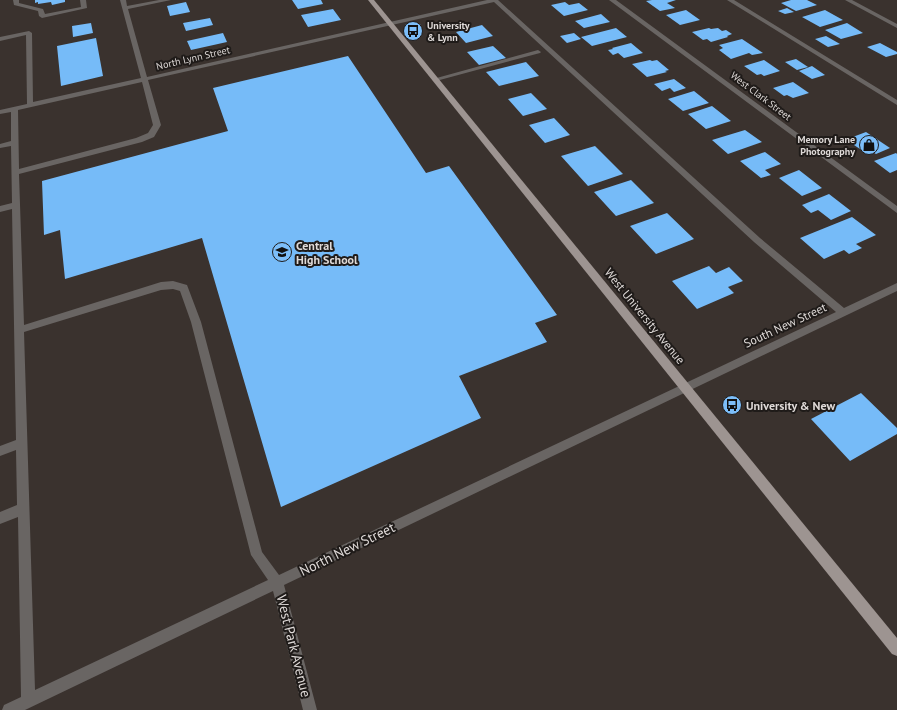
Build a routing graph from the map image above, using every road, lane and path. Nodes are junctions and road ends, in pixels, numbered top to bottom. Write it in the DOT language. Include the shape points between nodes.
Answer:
graph roads {
  1 [pos="16,0"];
  2 [pos="82,0"];
  3 [pos="123,0"];
  4 [pos="168,0"];
  5 [pos="371,0"];
  6 [pos="494,0"];
  7 [pos="612,0"];
  8 [pos="730,0"];
  9 [pos="848,0"];
  10 [pos="125,8"];
  11 [pos="391,23"];
  12 [pos="897,26"];
  13 [pos="0,39"];
  14 [pos="538,52"];
  15 [pos="145,79"];
  16 [pos="436,79"];
  17 [pos="897,103"];
  18 [pos="30,105"];
  19 [pos="14,109"];
  20 [pos="0,112"];
  21 [pos="15,143"];
  22 [pos="0,146"];
  23 [pos="16,172"];
  24 [pos="17,205"];
  25 [pos="0,209"];
  26 [pos="897,210"];
  27 [pos="897,287"];
  28 [pos="843,312"];
  29 [pos="19,330"];
  30 [pos="685,387"];
  31 [pos="22,443"];
  32 [pos="0,451"];
  33 [pos="24,509"];
  34 [pos="0,518"];
  35 [pos="277,582"];
  36 [pos="897,649"];
  37 [pos="28,701"];
  38 [pos="9,710"];
  39 [pos="310,710"];
  1 -- 2 [label="street" via="16,4 41,10 42,16 84,8"];
  3 -- 10 [label="street"];
  4 -- 10 [label="street"];
  5 -- 11 [label="main road, West University Avenue"];
  6 -- 11 [label="street, North Lynn Street"];
  6 -- 28 [label="street" via="757,240"];
  7 -- 26 [label="street, West Clark Street"];
  8 -- 17 [label="street"];
  9 -- 12 [label="street"];
  10 -- 15 [label="street"];
  11 -- 15 [label="street, North Lynn Street"];
  11 -- 16 [label="main road, West University Avenue"];
  13 -- 18 [label="street" via="29,33"];
  14 -- 16 [label="street"];
  15 -- 18 [label="street, North Lynn Street"];
  15 -- 23 [label="street" via="157,125 151,135"];
  16 -- 30 [label="main road, West University Avenue"];
  18 -- 19 [label="street, North Lynn Street"];
  19 -- 20 [label="street, North Lynn Street"];
  19 -- 21 [label="street"];
  21 -- 22 [label="street"];
  21 -- 23 [label="street"];
  23 -- 24 [label="street"];
  24 -- 25 [label="street"];
  24 -- 29 [label="street"];
  27 -- 28 [label="street, South New Street"];
  28 -- 30 [label="street, South New Street"];
  29 -- 31 [label="street"];
  29 -- 35 [label="street" via="161,286 173,285 184,288 196,322 257,555"];
  30 -- 35 [label="street, North New Street"];
  30 -- 36 [label="main road, West University Avenue"];
  31 -- 32 [label="street"];
  31 -- 33 [label="street"];
  33 -- 34 [label="street"];
  33 -- 37 [label="street"];
  35 -- 37 [label="street, North New Street"];
  35 -- 39 [label="street, West Park Avenue"];
  37 -- 38 [label="street, North New Street"];
}
